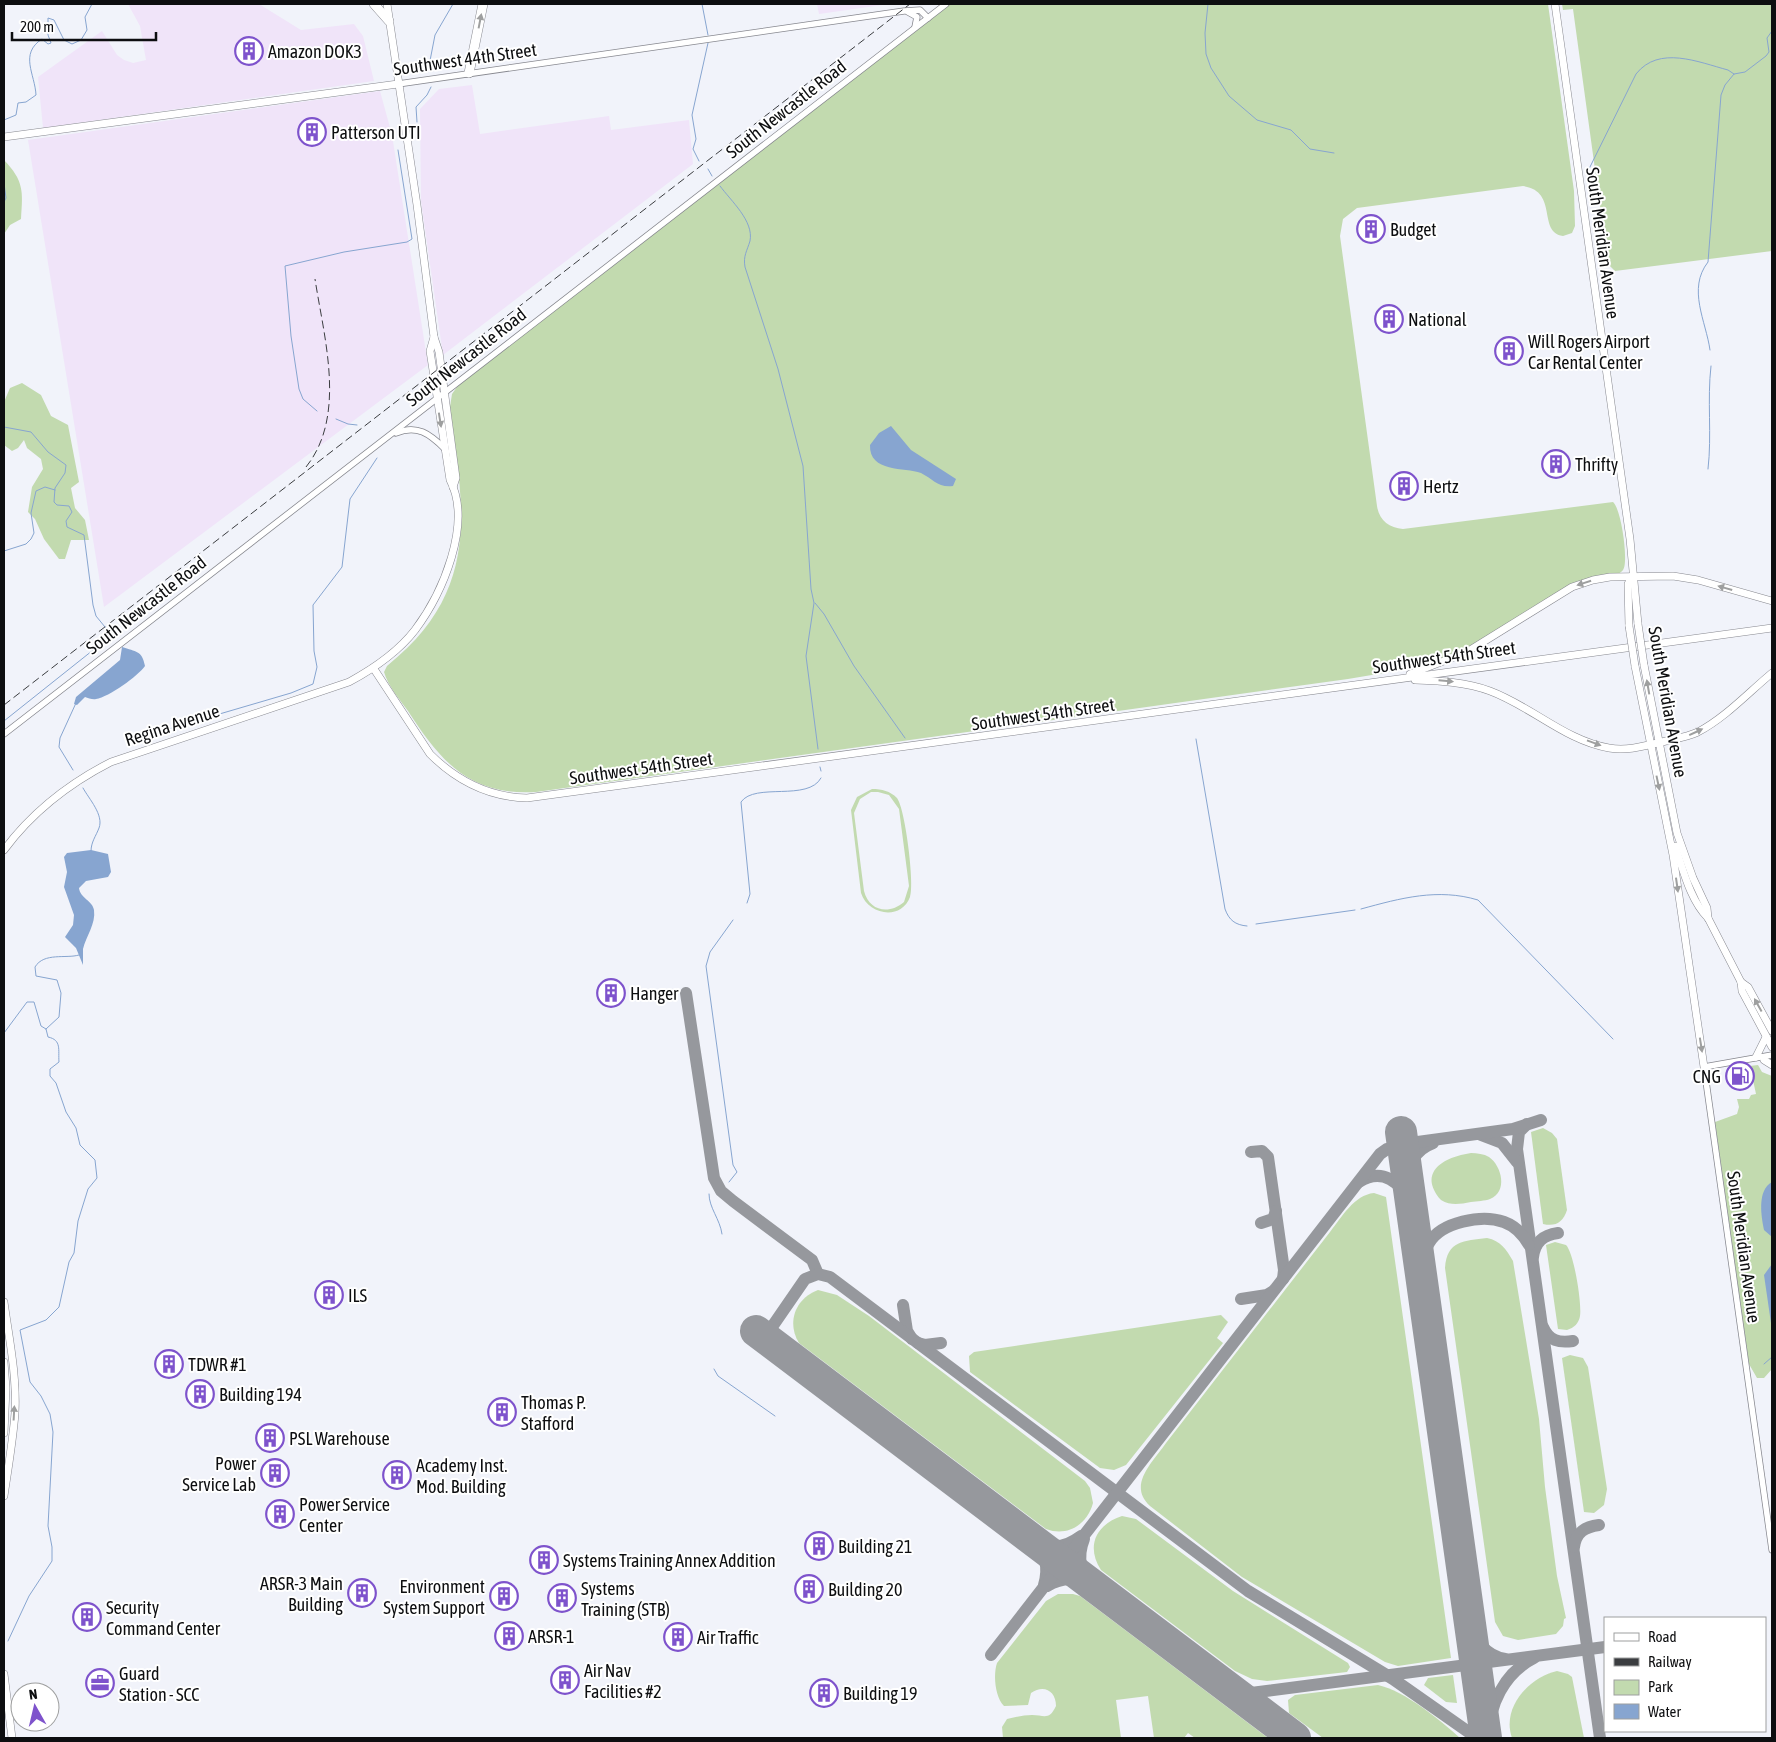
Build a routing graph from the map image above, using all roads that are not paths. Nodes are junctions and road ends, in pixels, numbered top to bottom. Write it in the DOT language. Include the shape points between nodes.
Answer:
graph roads {
  1 [pos="374,4"];
  2 [pos="387,4"];
  3 [pos="483,4"];
  4 [pos="946,4"];
  5 [pos="1555,4"];
  6 [pos="904,11"];
  7 [pos="928,18"];
  8 [pos="389,21"];
  9 [pos="914,28"];
  10 [pos="469,73"];
  11 [pos="398,84"];
  12 [pos="4,137"];
  13 [pos="434,337"];
  14 [pos="445,392"];
  15 [pos="437,398"];
  16 [pos="387,437"];
  17 [pos="445,448"];
  18 [pos="453,487"];
  19 [pos="1632,576"];
  20 [pos="1772,601"];
  21 [pos="1772,628"];
  22 [pos="374,669"];
  23 [pos="1772,673"];
  24 [pos="1397,678"];
  25 [pos="4,734"];
  26 [pos="1659,743"];
  27 [pos="1650,746"];
  28 [pos="1665,820"];
  29 [pos="4,850"];
  30 [pos="1708,918"];
  31 [pos="1741,982"];
  32 [pos="1772,1031"];
  33 [pos="1766,1037"];
  34 [pos="1772,1048"];
  35 [pos="1756,1057"];
  36 [pos="1772,1057"];
  37 [pos="1764,1060"];
  38 [pos="1739,1062"];
  39 [pos="1772,1065"];
  40 [pos="1704,1067"];
  41 [pos="4,1302"];
  42 [pos="4,1311"];
  43 [pos="4,1362"];
  44 [pos="4,1433"];
  45 [pos="4,1496"];
  46 [pos="1772,1550"];
  47 [pos="4,1674"];
  48 [pos="12,1738"];
  1 -- 8 [label="highway"];
  2 -- 8 [label="main road"];
  10 -- 3 [label="highway, one-way"];
  4 -- 7 [label="street, South Newcastle Road"];
  5 -- 19 [label="main road, South Meridian Avenue" via="1630,539"];
  6 -- 7 [label="street, Southwest 44th Street" via="920,10"];
  6 -- 9 [label="street" via="917,17"];
  6 -- 10 [label="street, Southwest 44th Street"];
  7 -- 9 [label="street, South Newcastle Road"];
  8 -- 11 [label="main road"];
  9 -- 14 [label="street, South Newcastle Road"];
  10 -- 11 [label="street, Southwest 44th Street"];
  11 -- 12 [label="main road, Southwest 44th Street"];
  11 -- 13 [label="main road"];
  13 -- 14 [label="main road" via="440,352"];
  13 -- 15 [label="main road" via="430,351"];
  14 -- 15 [label="street, South Newcastle Road"];
  14 -- 18 [label="main road" via="456,478"];
  15 -- 16 [label="street, South Newcastle Road"];
  15 -- 17 [label="main road, one-way"];
  16 -- 17 [label="street" via="408,429 420,430"];
  16 -- 25 [label="street, South Newcastle Road"];
  17 -- 18 [label="main road"];
  18 -- 22 [label="main road, Regina Avenue" via="456,533 441,586 414,632"];
  20 -- 19 [label="main road, one-way" via="1685,577"];
  19 -- 24 [label="main road, one-way" via="1593,580 1572,587 1467,652"];
  26 -- 19 [label="main road, South Meridian Avenue, one-way, bridge" via="1638,624 1636,585"];
  19 -- 27 [label="main road, South Meridian Avenue, bridge" via="1628,584 1629,626"];
  21 -- 24 [label="main road, Southwest 54th Street"];
  22 -- 24 [label="main road, Southwest 54th Street" via="430,754 441,765 478,789 509,798 1046,729"];
  22 -- 29 [label="main road, Regina Avenue" via="317,694 111,762 70,784 50,800"];
  26 -- 23 [label="main road, one-way" via="1708,726"];
  24 -- 27 [label="main road, one-way" via="1456,682 1489,690 1599,745 1623,749"];
  26 -- 27 [label="main road"];
  26 -- 30 [label="main road, South Meridian Avenue" via="1677,833"];
  27 -- 28 [label="main road, South Meridian Avenue, one-way"];
  28 -- 30 [label="main road" via="1692,893"];
  28 -- 40 [label="main road, one-way"];
  30 -- 31 [label="main road"];
  32 -- 31 [label="main road, one-way" via="1748,987"];
  31 -- 33 [label="main road" via="1742,991"];
  33 -- 34 [label="main road"];
  33 -- 35 [label="main road"];
  35 -- 36 [label="street"];
  35 -- 38 [label="street"];
  36 -- 37 [label="street"];
  37 -- 38 [label="street"];
  37 -- 39 [label="main road"];
  38 -- 40 [label="street"];
  40 -- 46 [label="street, South Meridian Avenue"];
  41 -- 42 [label="main road"];
  45 -- 42 [label="main road, one-way" via="15,1396"];
  43 -- 44 [label="main road"];
  47 -- 48 [label="main road"];
}
